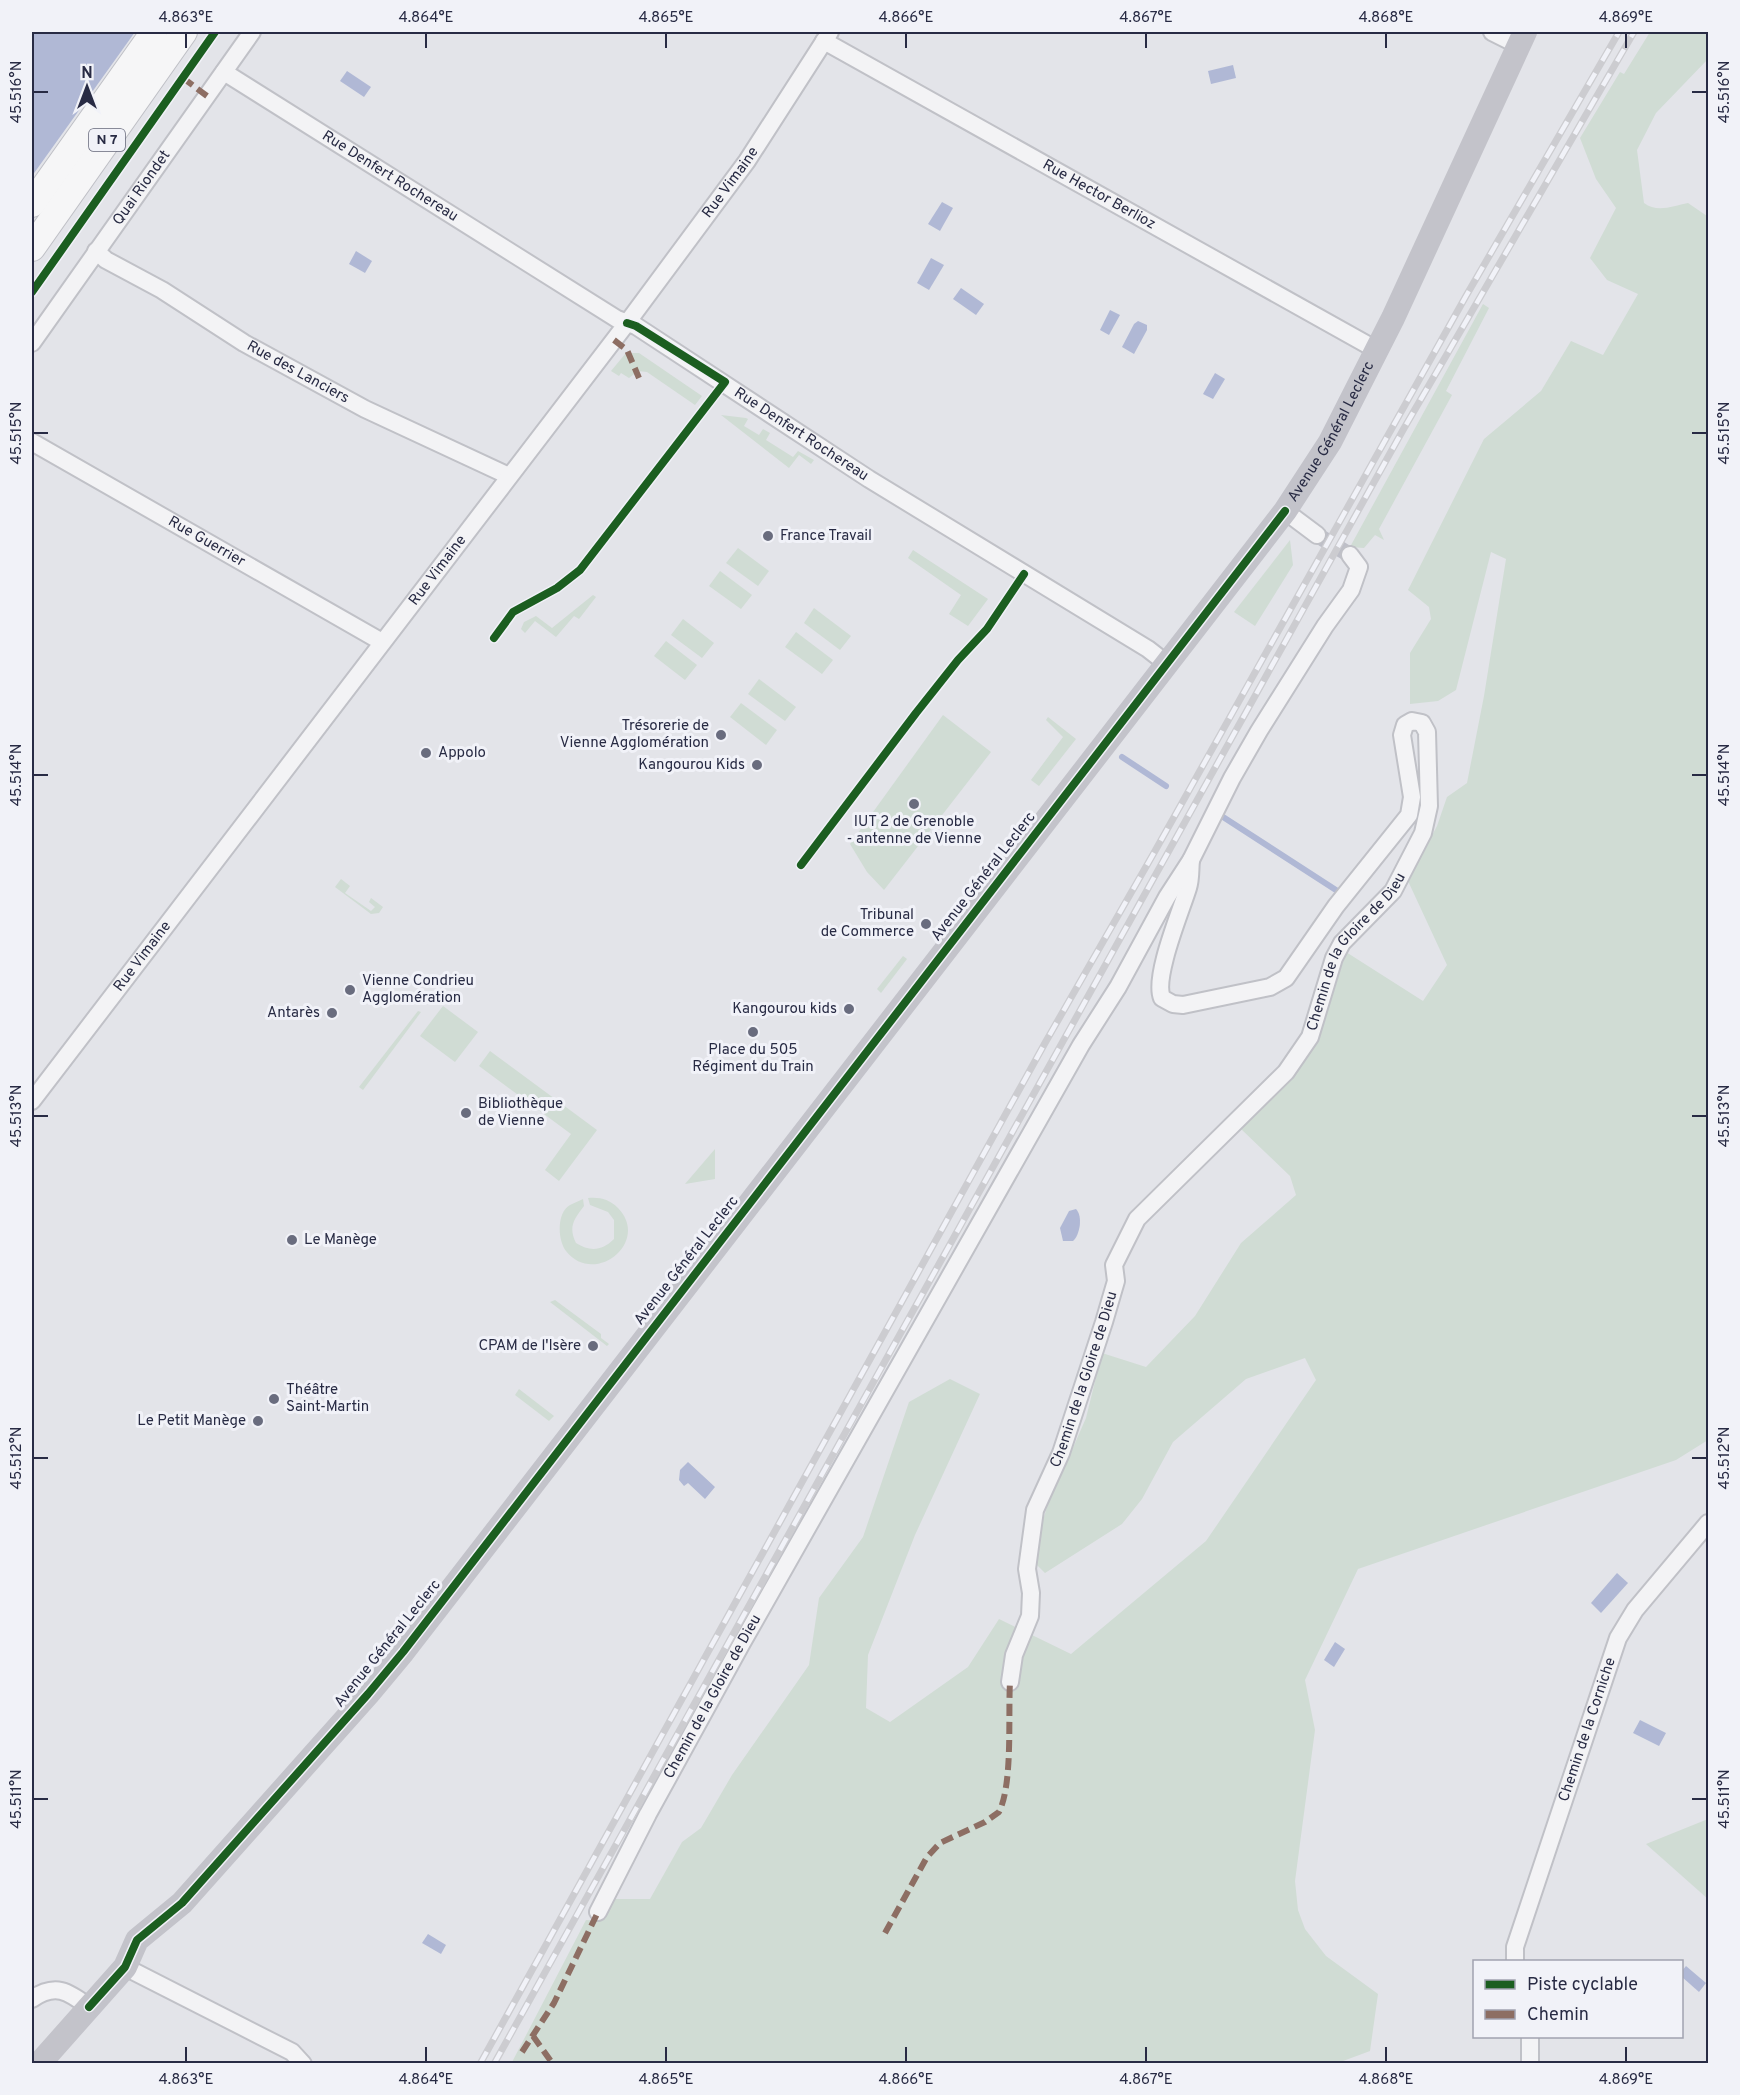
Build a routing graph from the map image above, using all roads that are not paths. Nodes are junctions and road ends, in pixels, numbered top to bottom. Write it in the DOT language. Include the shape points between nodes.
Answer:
graph roads {
  1 [pos="154,32"];
  2 [pos="184,32"];
  3 [pos="252,32"];
  4 [pos="1492,32"];
  5 [pos="827,36"];
  6 [pos="1522,38"];
  7 [pos="224,72"];
  8 [pos="32,204"];
  9 [pos="32,248"];
  10 [pos="96,251"];
  11 [pos="627,323"];
  12 [pos="32,343"];
  13 [pos="1375,349"];
  14 [pos="32,442"];
  15 [pos="509,476"];
  16 [pos="1285,511"];
  17 [pos="1317,535"];
  18 [pos="1350,555"];
  19 [pos="382,642"];
  20 [pos="1166,663"];
  21 [pos="1191,860"];
  22 [pos="32,1101"];
  23 [pos="1708,1523"];
  24 [pos="1010,1682"];
  25 [pos="598,1912"];
  26 [pos="1515,1960"];
  27 [pos="124,1967"];
  28 [pos="32,1999"];
  29 [pos="88,2007"];
  30 [pos="1530,2038"];
  31 [pos="39,2064"];
  32 [pos="303,2064"];
  33 [pos="1530,2064"];
  1 -- 8 [label="main road, N 7"];
  2 -- 9 [label="main road, N 7"];
  3 -- 7 [label="street, Quai Riondet"];
  4 -- 6 [label="street"];
  5 -- 11 [label="street, Rue Vimaine" via="747,161"];
  5 -- 13 [label="street, Rue Hector Berlioz"];
  6 -- 13 [label="main road, Avenue Général Leclerc" via="1393,318"];
  7 -- 10 [label="street, Quai Riondet"];
  7 -- 11 [label="street, Rue Denfert Rochereau"];
  10 -- 12 [label="street, Quai Riondet"];
  10 -- 15 [label="street, Rue des Lanciers" via="244,343 365,409"];
  11 -- 15 [label="street, Rue Vimaine"];
  11 -- 20 [label="street, Rue Denfert Rochereau"];
  13 -- 16 [label="main road, Avenue Général Leclerc" via="1329,442"];
  14 -- 19 [label="street, Rue Guerrier"];
  15 -- 19 [label="street, Rue Vimaine"];
  16 -- 17 [label="street"];
  16 -- 20 [label="main road, Avenue Général Leclerc"];
  18 -- 21 [label="street, Chemin de la Gloire de Dieu" via="1359,567 1354,584 1259,730"];
  19 -- 22 [label="street, Rue Vimaine"];
  20 -- 27 [label="main road, Avenue Général Leclerc" via="408,1645 182,1903 137,1940"];
  21 -- 24 [label="street, Chemin de la Gloire de Dieu" via="1190,885 1173,929 1160,985 1162,998 1183,1005 1270,987 1286,978 1336,906 1409,815 1412,797 1402,735 1405,725 1412,721 1422,723 1427,732 1429,806 1423,833 1393,891 1342,943 1310,1037 1286,1072 1137,1218 1114,1265 1116,1281 1104,1322 1061,1453 1035,1510 1027,1569 1030,1616 1014,1655"];
  21 -- 25 [label="street, Chemin de la Gloire de Dieu" via="1119,987 1081,1045 742,1643"];
  23 -- 26 [label="street, Chemin de la Corniche" via="1635,1610 1618,1638 1515,1947"];
  27 -- 29 [label="main road, Avenue Général Leclerc"];
  27 -- 32 [label="street" via="292,2052"];
  28 -- 29 [label="street" via="43,1991 61,1990"];
  29 -- 31 [label="main road, Avenue Général Leclerc"];
  30 -- 33 [label="street"];
}
